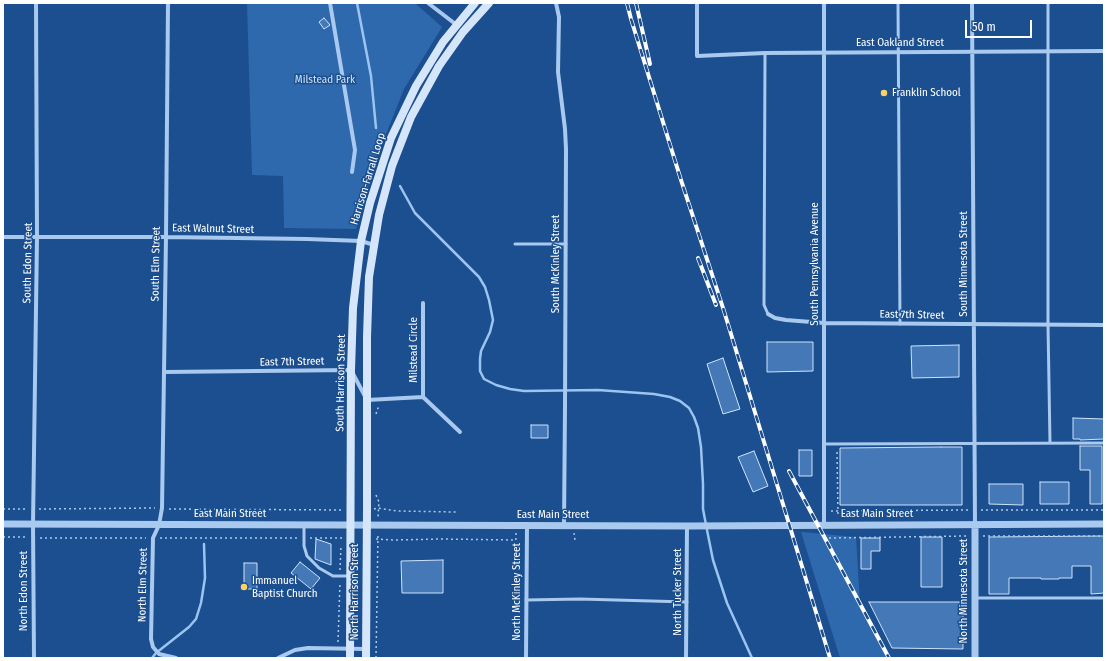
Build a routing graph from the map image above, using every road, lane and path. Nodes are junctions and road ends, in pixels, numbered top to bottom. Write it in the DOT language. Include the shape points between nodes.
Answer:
graph roads {
  1 [pos="36,3"];
  2 [pos="168,3"];
  3 [pos="330,3"];
  4 [pos="475,3"];
  5 [pos="489,3"];
  6 [pos="556,3"];
  7 [pos="697,3"];
  8 [pos="824,3"];
  9 [pos="898,3"];
  10 [pos="972,3"];
  11 [pos="1048,3"];
  12 [pos="430,4"];
  13 [pos="457,24"];
  14 [pos="463,32"];
  15 [pos="1104,51"];
  16 [pos="898,52"];
  17 [pos="972,52"];
  18 [pos="1048,52"];
  19 [pos="765,53"];
  20 [pos="824,53"];
  21 [pos="352,172"];
  22 [pos="3,237"];
  23 [pos="38,237"];
  24 [pos="166,237"];
  25 [pos="361,241"];
  26 [pos="515,244"];
  27 [pos="566,244"];
  28 [pos="375,245"];
  29 [pos="423,303"];
  30 [pos="768,314"];
  31 [pos="824,323"];
  32 [pos="900,324"];
  33 [pos="973,325"];
  34 [pos="1048,325"];
  35 [pos="1104,325"];
  36 [pos="352,370"];
  37 [pos="164,372"];
  38 [pos="423,397"];
  39 [pos="367,400"];
  40 [pos="460,432"];
  41 [pos="1050,443"];
  42 [pos="1104,443"];
  43 [pos="824,444"];
  44 [pos="974,444"];
  45 [pos="837,452"];
  46 [pos="162,508"];
  47 [pos="3,509"];
  48 [pos="33,509"];
  49 [pos="351,510"];
  50 [pos="367,510"];
  51 [pos="824,510"];
  52 [pos="975,510"];
  53 [pos="1104,510"];
  54 [pos="837,511"];
  55 [pos="456,512"];
  56 [pos="3,524"];
  57 [pos="33,524"];
  58 [pos="975,524"];
  59 [pos="1104,524"];
  60 [pos="159,525"];
  61 [pos="304,525"];
  62 [pos="351,525"];
  63 [pos="367,525"];
  64 [pos="824,525"];
  65 [pos="838,525"];
  66 [pos="516,526"];
  67 [pos="527,526"];
  68 [pos="564,526"];
  69 [pos="689,526"];
  70 [pos="3,537"];
  71 [pos="33,538"];
  72 [pos="153,538"];
  73 [pos="304,538"];
  74 [pos="366,538"];
  75 [pos="352,540"];
  76 [pos="516,540"];
  77 [pos="351,576"];
  78 [pos="975,598"];
  79 [pos="1104,598"];
  80 [pos="526,600"];
  81 [pos="687,602"];
  82 [pos="515,605"];
  83 [pos="350,648"];
  84 [pos="366,649"];
  85 [pos="34,658"];
  86 [pos="176,658"];
  87 [pos="278,658"];
  88 [pos="350,658"];
  89 [pos="366,658"];
  90 [pos="526,658"];
  91 [pos="686,658"];
  92 [pos="975,658"];
  1 -- 23 [label="street, South Edon Street"];
  2 -- 24 [label="street, South Elm Street"];
  3 -- 21 [label="street" via="356,150"];
  4 -- 13 [label="main road, Harrison-Farrall Loop"];
  5 -- 14 [label="main road, Harrison-Farrall Loop"];
  6 -- 27 [label="street, South McKinley Street" via="560,17 558,72 566,149"];
  7 -- 19 [label="street, East Oakland Street" via="697,56"];
  8 -- 20 [label="street, South Pennsylvania Avenue"];
  9 -- 16 [label="lane"];
  10 -- 17 [label="street, South Minnesota Street"];
  11 -- 18 [label="lane"];
  12 -- 13 [label="street"];
  13 -- 14 [label="street"];
  13 -- 25 [label="main road, Harrison-Farrall Loop" via="416,86 390,138"];
  14 -- 28 [label="main road, Harrison-Farrall Loop" via="411,117 392,166"];
  15 -- 18 [label="street, East Oakland Street"];
  16 -- 17 [label="street, East Oakland Street"];
  16 -- 20 [label="street, East Oakland Street"];
  16 -- 32 [label="lane"];
  17 -- 18 [label="street, East Oakland Street"];
  17 -- 33 [label="street, South Minnesota Street"];
  18 -- 34 [label="lane"];
  19 -- 20 [label="street, East Oakland Street"];
  19 -- 30 [label="lane" via="764,305"];
  20 -- 31 [label="street, South Pennsylvania Avenue"];
  22 -- 23 [label="street, East Walnut Street"];
  23 -- 24 [label="street, East Walnut Street"];
  23 -- 48 [label="street, South Edon Street"];
  24 -- 25 [label="street, East Walnut Street"];
  24 -- 37 [label="street, South Elm Street"];
  25 -- 28 [label="street, East Walnut Street"];
  25 -- 36 [label="main road, South Harrison Street" via="353,308"];
  26 -- 27 [label="lane"];
  27 -- 68 [label="street, South McKinley Street"];
  28 -- 39 [label="main road" via="369,277 366,337"];
  29 -- 38 [label="street, Milstead Circle"];
  30 -- 31 [label="street, East 7th Street" via="786,320"];
  31 -- 32 [label="street, East 7th Street"];
  31 -- 43 [label="street, South Pennsylvania Avenue"];
  32 -- 33 [label="street, East 7th Street"];
  33 -- 34 [label="street, East 7th Street"];
  33 -- 44 [label="street, South Minnesota Street"];
  34 -- 35 [label="street, East 7th Street"];
  34 -- 41 [label="lane"];
  36 -- 37 [label="street, East 7th Street"];
  36 -- 39 [label="street"];
  36 -- 49 [label="main road, South Harrison Street"];
  37 -- 46 [label="street, South Elm Street"];
  38 -- 39 [label="street"];
  38 -- 40 [label="street"];
  39 -- 50 [label="main road"];
  41 -- 42 [label="lane"];
  41 -- 44 [label="lane"];
  43 -- 44 [label="lane"];
  43 -- 51 [label="street, South Pennsylvania Avenue"];
  44 -- 52 [label="street, South Minnesota Street"];
  45 -- 54 [label="path"];
  46 -- 48 [label="path, East Main Street"];
  46 -- 49 [label="path, East Main Street"];
  46 -- 60 [label="street, South Elm Street"];
  47 -- 48 [label="path, East Main Street"];
  48 -- 57 [label="street, South Edon Street"];
  49 -- 62 [label="main road, South Harrison Street"];
  50 -- 55 [label="path" via="378,508 397,511"];
  50 -- 63 [label="main road"];
  51 -- 54 [label="path"];
  51 -- 64 [label="street, South Pennsylvania Avenue"];
  52 -- 53 [label="path"];
  52 -- 54 [label="path"];
  52 -- 58 [label="street, South Minnesota Street"];
  54 -- 65 [label="path"];
  56 -- 57 [label="street, East Main Street"];
  57 -- 60 [label="street, East Main Street"];
  57 -- 71 [label="street, North Edon Street"];
  58 -- 59 [label="street, East Main Street"];
  58 -- 65 [label="street, East Main Street"];
  58 -- 78 [label="street, North Minnesota Street"];
  60 -- 61 [label="street, East Main Street"];
  60 -- 72 [label="street, North Elm Street"];
  61 -- 62 [label="street, East Main Street"];
  61 -- 73 [label="lane"];
  62 -- 63 [label="street, East Main Street"];
  62 -- 75 [label="main road, North Harrison Street"];
  63 -- 66 [label="street, East Main Street"];
  63 -- 74 [label="main road, North Harrison Street"];
  64 -- 65 [label="street, East Main Street"];
  64 -- 69 [label="street, East Main Street"];
  66 -- 67 [label="street, East Main Street"];
  66 -- 76 [label="path"];
  67 -- 68 [label="street, East Main Street"];
  67 -- 80 [label="street, North McKinley Street"];
  68 -- 69 [label="street, East Main Street"];
  69 -- 81 [label="street, North Tucker Street"];
  70 -- 71 [label="path"];
  71 -- 72 [label="path"];
  71 -- 85 [label="street, North Edon Street"];
  72 -- 73 [label="path"];
  72 -- 86 [label="street, North Elm Street" via="151,638 153,647 159,654"];
  73 -- 75 [label="path"];
  73 -- 77 [label="lane" via="307,556 319,568 333,576"];
  74 -- 76 [label="path"];
  74 -- 84 [label="main road, North Harrison Street"];
  75 -- 77 [label="main road, North Harrison Street"];
  76 -- 82 [label="path"];
  77 -- 83 [label="main road, North Harrison Street"];
  78 -- 79 [label="lane"];
  78 -- 92 [label="street, North Minnesota Street"];
  80 -- 81 [label="lane"];
  80 -- 90 [label="street, North McKinley Street"];
  81 -- 91 [label="street, North Tucker Street"];
  83 -- 84 [label="street"];
  83 -- 87 [label="street" via="308,648 295,650"];
  83 -- 88 [label="main road, North Harrison Street"];
  84 -- 89 [label="main road, North Harrison Street"];
}
